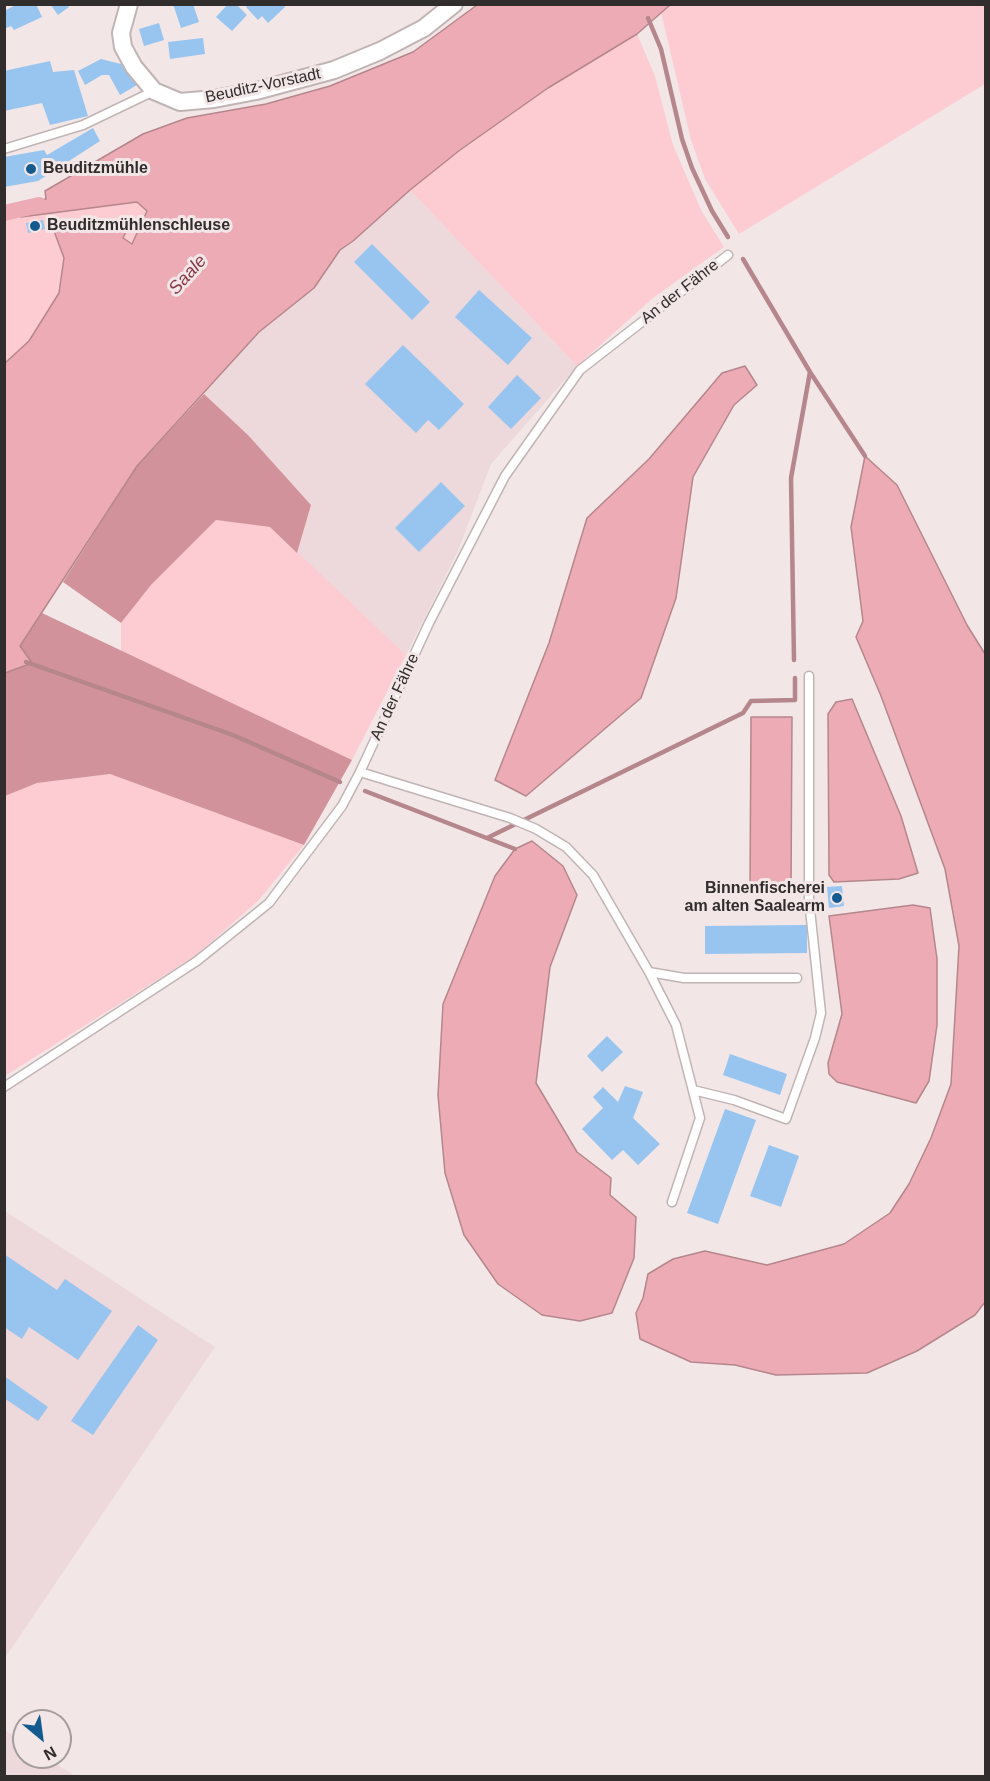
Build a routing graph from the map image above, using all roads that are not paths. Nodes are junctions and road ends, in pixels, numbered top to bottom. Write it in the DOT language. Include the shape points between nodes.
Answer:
graph roads {
  1 [pos="129,4"];
  2 [pos="454,4"];
  3 [pos="154,91"];
  4 [pos="4,149"];
  5 [pos="728,255"];
  6 [pos="809,676"];
  7 [pos="360,772"];
  8 [pos="649,972"];
  9 [pos="797,978"];
  10 [pos="4,1087"];
  11 [pos="693,1090"];
  12 [pos="672,1202"];
  1 -- 3 [label="street, Beuditz-Vorstadt" via="121,33 123,47"];
  2 -- 3 [label="street, Beuditz-Vorstadt" via="424,28 334,70 214,99 180,102"];
  3 -- 4 [label="lane" via="83,125"];
  5 -- 7 [label="lane, An der Fähre" via="580,370 505,476 429,623"];
  6 -- 11 [label="lane" via="809,900 821,1013 815,1038 786,1119"];
  7 -- 8 [label="lane" via="512,819 566,847 593,875"];
  7 -- 10 [label="lane, An der Fähre" via="342,806 269,903 197,961"];
  8 -- 9 [label="lane" via="684,978"];
  8 -- 11 [label="lane" via="676,1024"];
  11 -- 12 [label="lane" via="700,1118"];
}
